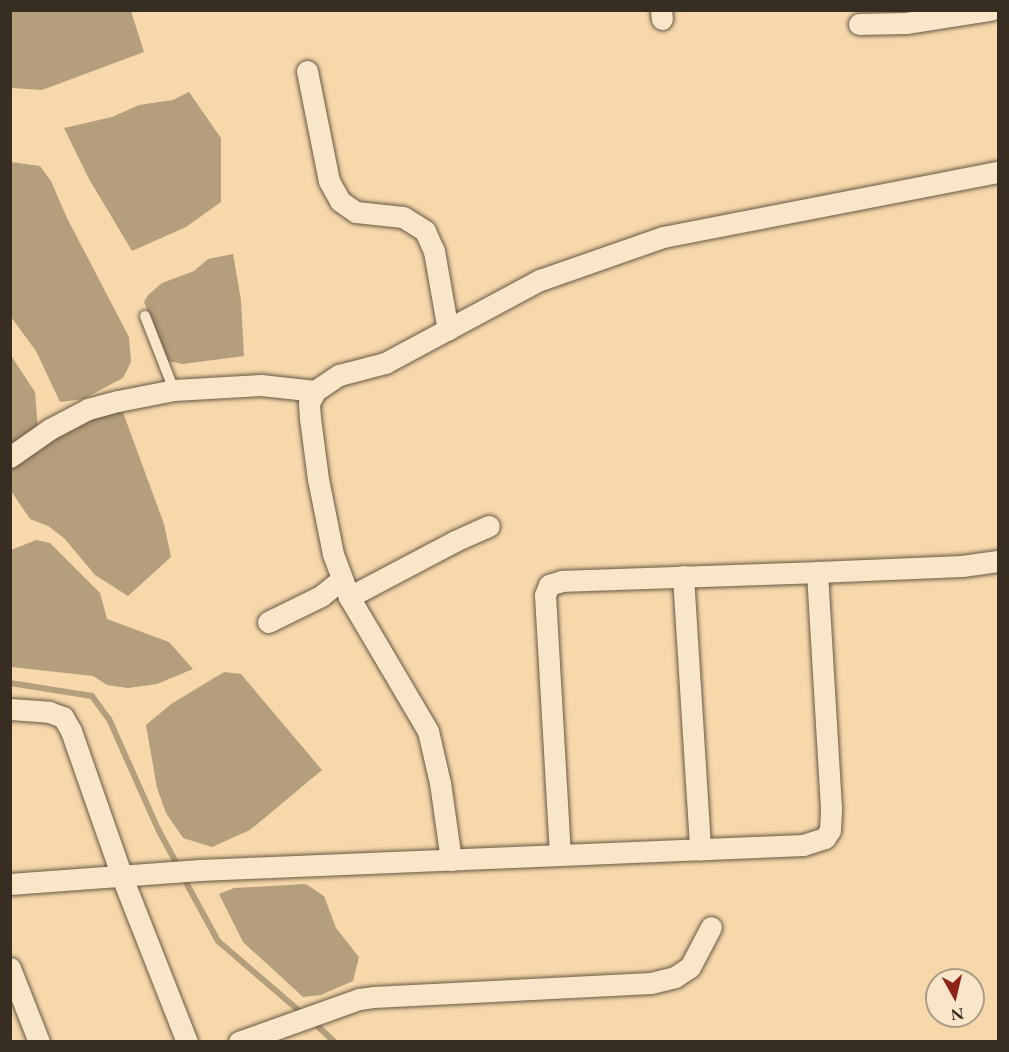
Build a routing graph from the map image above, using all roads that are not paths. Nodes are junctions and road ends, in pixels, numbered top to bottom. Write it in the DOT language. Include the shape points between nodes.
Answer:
graph roads {
  1 [pos="990,10"];
  2 [pos="859,24"];
  3 [pos="308,71"];
  4 [pos="999,172"];
  5 [pos="145,316"];
  6 [pos="448,330"];
  7 [pos="174,390"];
  8 [pos="315,390"];
  9 [pos="10,457"];
  10 [pos="489,526"];
  11 [pos="999,561"];
  12 [pos="817,572"];
  13 [pos="684,576"];
  14 [pos="345,588"];
  15 [pos="268,622"];
  16 [pos="10,710"];
  17 [pos="700,849"];
  18 [pos="560,855"];
  19 [pos="451,860"];
  20 [pos="122,877"];
  21 [pos="10,884"];
  22 [pos="711,927"];
  23 [pos="10,968"];
  24 [pos="39,1041"];
  25 [pos="187,1041"];
  26 [pos="239,1041"];
  1 -- 2 [label="street" via="906,23"];
  3 -- 6 [label="street" via="328,181 340,201 356,212 403,217 425,231 434,251"];
  4 -- 6 [label="street" via="663,237 540,280"];
  5 -- 7 [label="lane"];
  6 -- 8 [label="street" via="385,363 339,375"];
  7 -- 8 [label="street" via="261,385"];
  7 -- 9 [label="street" via="88,410"];
  8 -- 14 [label="street" via="309,403 318,479"];
  10 -- 14 [label="street"];
  11 -- 12 [label="street"];
  12 -- 13 [label="street"];
  12 -- 17 [label="street" via="830,830 825,838 803,845"];
  13 -- 17 [label="street"];
  13 -- 18 [label="street" via="562,580 549,585 545,596"];
  14 -- 15 [label="street"];
  14 -- 19 [label="street" via="428,731"];
  16 -- 20 [label="street" via="49,712 63,717"];
  17 -- 18 [label="street"];
  18 -- 19 [label="street"];
  19 -- 20 [label="street" via="199,870"];
  20 -- 21 [label="street"];
  20 -- 25 [label="street"];
  22 -- 26 [label="street" via="690,967 675,977 651,983 373,997"];
  23 -- 24 [label="street"];
}
